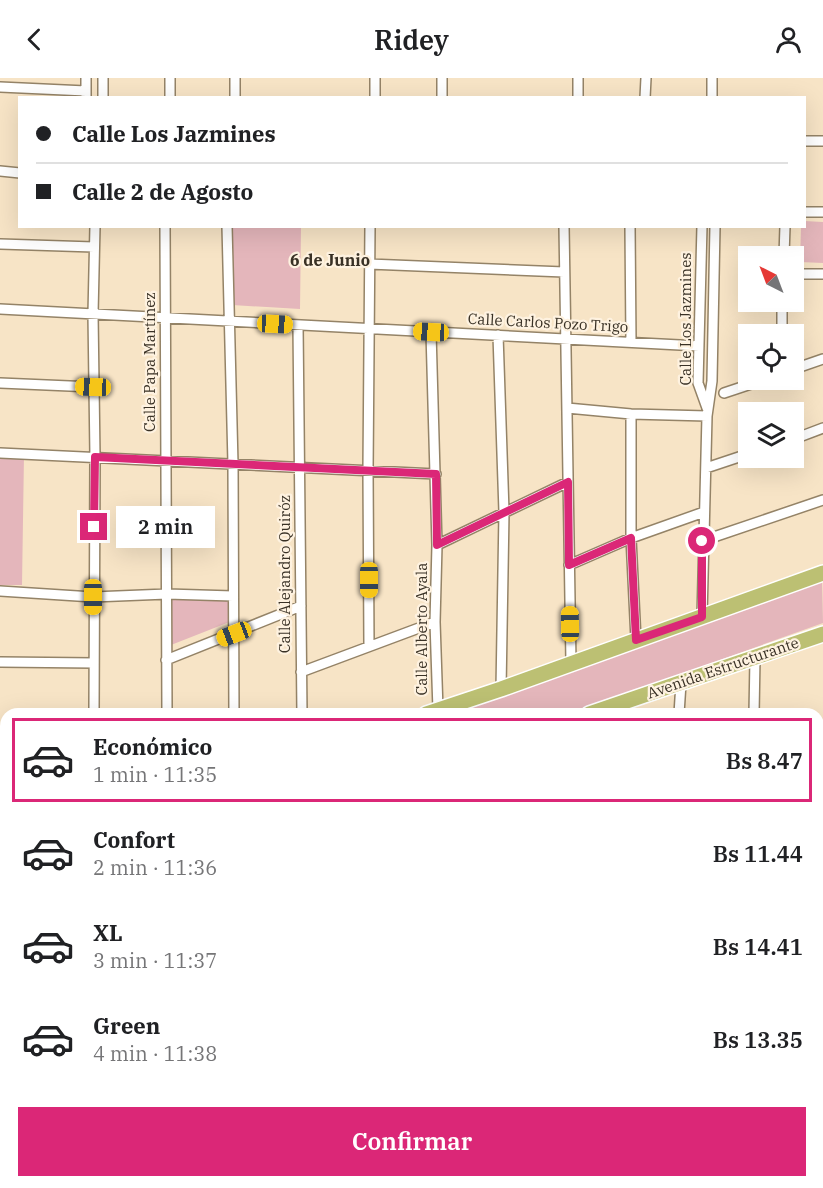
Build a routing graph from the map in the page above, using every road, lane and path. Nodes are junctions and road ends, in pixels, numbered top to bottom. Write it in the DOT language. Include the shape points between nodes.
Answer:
graph roads {
  1 [pos="86,78"];
  2 [pos="103,78"];
  3 [pos="170,78"];
  4 [pos="235,78"];
  5 [pos="375,78"];
  6 [pos="442,78"];
  7 [pos="578,78"];
  8 [pos="646,78"];
  9 [pos="712,78"];
  10 [pos="0,87"];
  11 [pos="86,94"];
  12 [pos="103,96"];
  13 [pos="170,96"];
  14 [pos="235,96"];
  15 [pos="375,96"];
  16 [pos="442,96"];
  17 [pos="578,96"];
  18 [pos="645,96"];
  19 [pos="712,96"];
  20 [pos="806,141"];
  21 [pos="823,141"];
  22 [pos="0,171"];
  23 [pos="18,172"];
  24 [pos="806,212"];
  25 [pos="823,212"];
  26 [pos="95,228"];
  27 [pos="165,228"];
  28 [pos="227,228"];
  29 [pos="370,228"];
  30 [pos="564,228"];
  31 [pos="630,228"];
  32 [pos="702,228"];
  33 [pos="716,228"];
  34 [pos="785,228"];
  35 [pos="0,244"];
  36 [pos="784,246"];
  37 [pos="94,247"];
  38 [pos="369,264"];
  39 [pos="564,272"];
  40 [pos="804,274"];
  41 [pos="823,274"];
  42 [pos="0,309"];
  43 [pos="93,314"];
  44 [pos="165,318"];
  45 [pos="231,321"];
  46 [pos="298,325"];
  47 [pos="369,329"];
  48 [pos="431,332"];
  49 [pos="498,335"];
  50 [pos="567,339"];
  51 [pos="631,342"];
  52 [pos="699,346"];
  53 [pos="823,359"];
  54 [pos="804,366"];
  55 [pos="0,383"];
  56 [pos="93,387"];
  57 [pos="738,388"];
  58 [pos="724,393"];
  59 [pos="567,408"];
  60 [pos="707,413"];
  61 [pos="631,414"];
  62 [pos="823,428"];
  63 [pos="804,435"];
  64 [pos="0,453"];
  65 [pos="95,457"];
  66 [pos="738,457"];
  67 [pos="165,461"];
  68 [pos="233,464"];
  69 [pos="299,467"];
  70 [pos="706,468"];
  71 [pos="368,471"];
  72 [pos="436,474"];
  73 [pos="568,482"];
  74 [pos="823,500"];
  75 [pos="504,512"];
  76 [pos="704,512"];
  77 [pos="631,538"];
  78 [pos="702,541"];
  79 [pos="437,545"];
  80 [pos="569,565"];
  81 [pos="823,573"];
  82 [pos="0,591"];
  83 [pos="167,594"];
  84 [pos="232,596"];
  85 [pos="93,597"];
  86 [pos="301,606"];
  87 [pos="702,617"];
  88 [pos="435,622"];
  89 [pos="234,634"];
  90 [pos="823,634"];
  91 [pos="636,640"];
  92 [pos="369,646"];
  93 [pos="755,658"];
  94 [pos="166,660"];
  95 [pos="0,662"];
  96 [pos="94,663"];
  97 [pos="571,663"];
  98 [pos="301,672"];
  99 [pos="681,683"];
  100 [pos="501,689"];
  101 [pos="94,708"];
  102 [pos="167,708"];
  103 [pos="234,708"];
  104 [pos="302,708"];
  105 [pos="432,708"];
  106 [pos="444,708"];
  107 [pos="608,708"];
  108 [pos="679,708"];
  109 [pos="754,708"];
  1 -- 11 [label="street"];
  2 -- 12 [label="street"];
  3 -- 13 [label="street"];
  4 -- 14 [label="street"];
  5 -- 15 [label="street"];
  6 -- 16 [label="street"];
  7 -- 17 [label="street"];
  8 -- 18 [label="street"];
  9 -- 19 [label="street"];
  10 -- 11 [label="street"];
  20 -- 21 [label="street"];
  22 -- 23 [label="street"];
  24 -- 25 [label="street"];
  26 -- 37 [label="street"];
  27 -- 44 [label="street, Calle Papa Martínez"];
  28 -- 45 [label="street"];
  29 -- 38 [label="street"];
  30 -- 39 [label="street"];
  31 -- 51 [label="street"];
  32 -- 52 [label="street, Calle Los Jazmines"];
  33 -- 60 [label="street, Calle Los Jazmines" via="712,381"];
  34 -- 36 [label="street"];
  35 -- 37 [label="street"];
  37 -- 43 [label="street"];
  38 -- 39 [label="street"];
  38 -- 47 [label="street"];
  39 -- 50 [label="street"];
  40 -- 41 [label="street"];
  42 -- 43 [label="street, Calle Carlos Pozo Trigo"];
  43 -- 44 [label="street, Calle Carlos Pozo Trigo"];
  43 -- 56 [label="street"];
  44 -- 45 [label="street, Calle Carlos Pozo Trigo"];
  44 -- 67 [label="street, Calle Papa Martínez"];
  45 -- 46 [label="street, Calle Carlos Pozo Trigo"];
  45 -- 68 [label="street"];
  46 -- 47 [label="street, Calle Carlos Pozo Trigo"];
  46 -- 69 [label="street, Calle Alejandro Quiróz"];
  47 -- 48 [label="street, Calle Carlos Pozo Trigo"];
  47 -- 71 [label="street"];
  48 -- 49 [label="street, Calle Carlos Pozo Trigo"];
  48 -- 72 [label="street, Calle Alberto Ayala"];
  49 -- 50 [label="street, Calle Carlos Pozo Trigo"];
  49 -- 75 [label="street"];
  50 -- 51 [label="street, Calle Carlos Pozo Trigo"];
  50 -- 59 [label="street"];
  51 -- 52 [label="street, Calle Carlos Pozo Trigo"];
  52 -- 60 [label="street, Calle Los Jazmines" via="698,383"];
  53 -- 54 [label="street"];
  55 -- 56 [label="street"];
  56 -- 65 [label="street"];
  57 -- 58 [label="street"];
  59 -- 61 [label="street"];
  59 -- 73 [label="street"];
  60 -- 61 [label="street"];
  60 -- 70 [label="street, Calle Los Jazmines"];
  61 -- 77 [label="street"];
  62 -- 63 [label="street"];
  64 -- 65 [label="street"];
  65 -- 67 [label="street"];
  65 -- 85 [label="street"];
  66 -- 70 [label="street"];
  67 -- 68 [label="street"];
  67 -- 83 [label="street, Calle Papa Martínez"];
  68 -- 69 [label="street"];
  68 -- 84 [label="street"];
  69 -- 71 [label="street"];
  69 -- 86 [label="street, Calle Alejandro Quiróz"];
  70 -- 76 [label="street, Calle Los Jazmines"];
  71 -- 72 [label="street"];
  71 -- 92 [label="street"];
  72 -- 79 [label="street, Calle Alberto Ayala"];
  73 -- 75 [label="street"];
  73 -- 80 [label="street"];
  74 -- 78 [label="street"];
  75 -- 79 [label="street"];
  75 -- 100 [label="street"];
  76 -- 77 [label="street"];
  76 -- 78 [label="street, Calle Los Jazmines"];
  77 -- 80 [label="street"];
  77 -- 91 [label="street"];
  78 -- 87 [label="street, Calle Los Jazmines"];
  79 -- 88 [label="street, Calle Alberto Ayala"];
  80 -- 97 [label="street"];
  81 -- 87 [label="main road"];
  82 -- 85 [label="street"];
  83 -- 84 [label="street"];
  83 -- 85 [label="street"];
  83 -- 94 [label="street, Calle Papa Martínez"];
  84 -- 89 [label="street"];
  85 -- 96 [label="street"];
  86 -- 89 [label="street"];
  86 -- 98 [label="street, Calle Alejandro Quiróz"];
  87 -- 91 [label="main road"];
  88 -- 92 [label="street"];
  88 -- 105 [label="street, Calle Alberto Ayala"];
  89 -- 94 [label="street"];
  89 -- 103 [label="street"];
  90 -- 93 [label="main road, Avenida Estructurante"];
  91 -- 97 [label="main road"];
  92 -- 98 [label="street"];
  93 -- 99 [label="main road, Avenida Estructurante"];
  93 -- 109 [label="street"];
  94 -- 102 [label="street, Calle Papa Martínez"];
  95 -- 96 [label="street"];
  96 -- 101 [label="street"];
  97 -- 100 [label="main road"];
  98 -- 104 [label="street, Calle Alejandro Quiróz"];
  99 -- 107 [label="main road, Avenida Estructurante"];
  99 -- 108 [label="street"];
  100 -- 106 [label="main road"];
}
